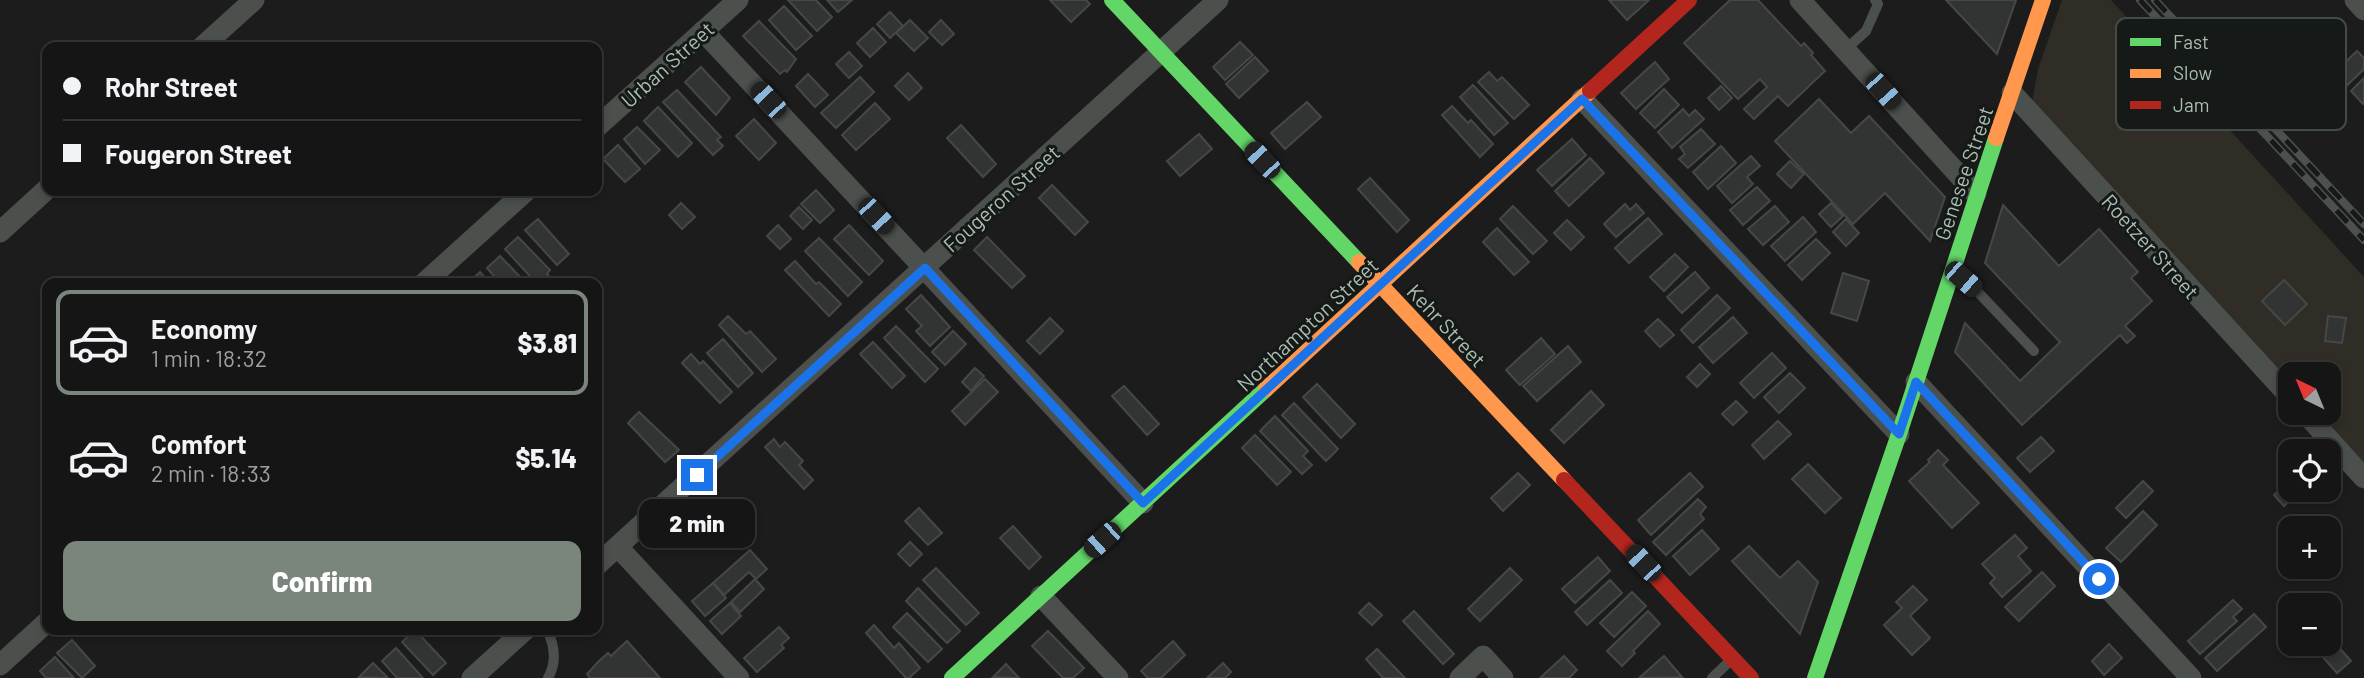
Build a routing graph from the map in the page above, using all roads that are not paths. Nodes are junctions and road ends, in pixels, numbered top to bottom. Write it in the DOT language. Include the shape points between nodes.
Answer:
graph roads {
  1 [pos="254,0"];
  2 [pos="738,0"];
  3 [pos="1112,0"];
  4 [pos="1219,0"];
  5 [pos="1689,0"];
  6 [pos="1800,0"];
  7 [pos="1875,0"];
  8 [pos="2043,0"];
  9 [pos="2355,0"];
  10 [pos="2364,10"];
  11 [pos="703,31"];
  12 [pos="208,42"];
  13 [pos="1845,50"];
  14 [pos="1161,52"];
  15 [pos="2012,93"];
  16 [pos="1582,99"];
  17 [pos="602,122"];
  18 [pos="42,194"];
  19 [pos="1976,194"];
  20 [pos="521,196"];
  21 [pos="0,232"];
  22 [pos="925,268"];
  23 [pos="1952,269"];
  24 [pos="431,278"];
  25 [pos="1381,285"];
  26 [pos="2034,351"];
  27 [pos="1916,382"];
  28 [pos="2278,384"];
  29 [pos="2316,425"];
  30 [pos="1899,434"];
  31 [pos="2364,478"];
  32 [pos="1143,503"];
  33 [pos="618,547"];
  34 [pos="602,561"];
  35 [pos="1041,596"];
  36 [pos="42,627"];
  37 [pos="519,635"];
  38 [pos="549,635"];
  39 [pos="1733,659"];
  40 [pos="0,665"];
  41 [pos="472,678"];
  42 [pos="548,678"];
  43 [pos="739,678"];
  44 [pos="952,678"];
  45 [pos="1118,678"];
  46 [pos="1460,678"];
  47 [pos="1503,678"];
  48 [pos="1712,678"];
  49 [pos="1751,678"];
  50 [pos="1815,678"];
  51 [pos="2190,678"];
  1 -- 12 [label="street"];
  2 -- 11 [label="street, Urban Street"];
  3 -- 14 [label="street, Kehr Street"];
  4 -- 14 [label="street, Fougeron Street"];
  5 -- 16 [label="street, Northampton Street"];
  6 -- 13 [label="street"];
  7 -- 13 [label="lane" via="1878,4 1866,30"];
  8 -- 15 [label="street, Genesee Street"];
  9 -- 10 [label="street"];
  11 -- 17 [label="street, Urban Street"];
  11 -- 22 [label="street"];
  13 -- 19 [label="street"];
  14 -- 22 [label="street, Fougeron Street"];
  14 -- 25 [label="street, Kehr Street"];
  15 -- 19 [label="street, Genesee Street"];
  15 -- 28 [label="street, Roetzer Street"];
  16 -- 25 [label="street, Northampton Street"];
  16 -- 30 [label="street"];
  18 -- 21 [label="street"];
  19 -- 23 [label="street, Genesee Street"];
  20 -- 24 [label="street"];
  22 -- 32 [label="street"];
  22 -- 33 [label="street, Fougeron Street"];
  23 -- 26 [label="lane"];
  23 -- 27 [label="street, Genesee Street"];
  25 -- 32 [label="street, Northampton Street"];
  25 -- 39 [label="street, Kehr Street"];
  27 -- 30 [label="street, Genesee Street"];
  27 -- 51 [label="street"];
  29 -- 31 [label="street"];
  30 -- 50 [label="street, Genesee Street"];
  32 -- 35 [label="street, Northampton Street"];
  33 -- 34 [label="street, Fougeron Street"];
  33 -- 43 [label="street"];
  35 -- 44 [label="street, Northampton Street"];
  35 -- 45 [label="street"];
  36 -- 40 [label="street"];
  37 -- 41 [label="street"];
  38 -- 42 [label="lane" via="554,661"];
  39 -- 48 [label="lane"];
  39 -- 49 [label="street, Kehr Street"];
  46 -- 47 [label="street" via="1483,656"];
}
